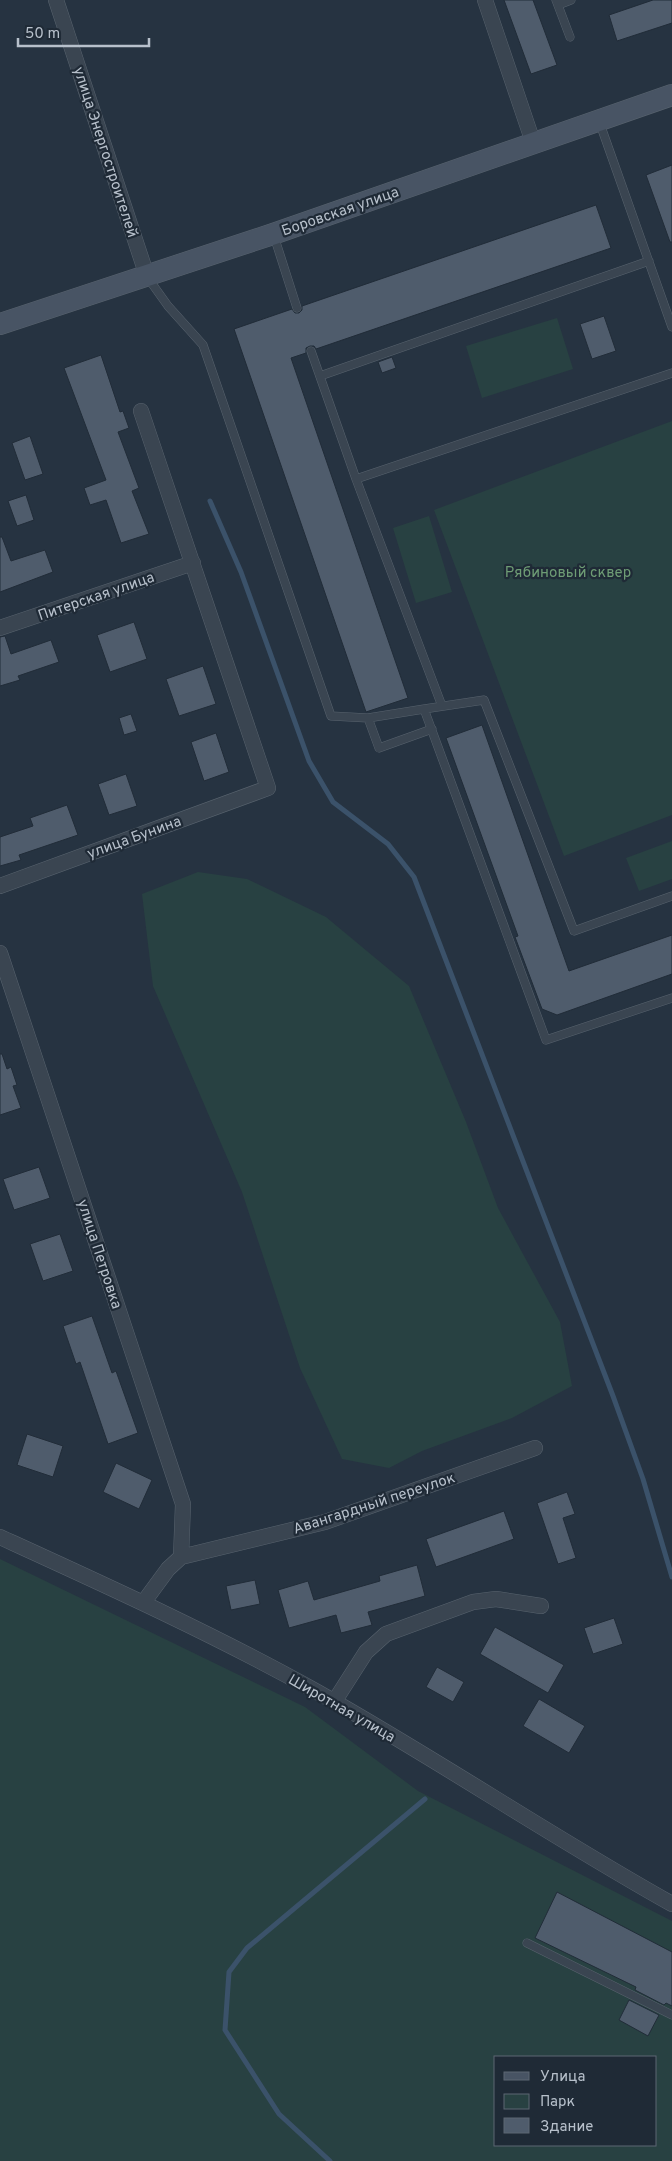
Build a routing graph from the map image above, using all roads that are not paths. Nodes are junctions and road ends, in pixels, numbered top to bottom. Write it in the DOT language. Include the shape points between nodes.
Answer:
graph roads {
  1 [pos="56,0"];
  2 [pos="484,0"];
  3 [pos="571,0"];
  4 [pos="557,2"];
  5 [pos="570,36"];
  6 [pos="672,95"];
  7 [pos="599,119"];
  8 [pos="533,142"];
  9 [pos="273,234"];
  10 [pos="649,261"];
  11 [pos="147,276"];
  12 [pos="297,308"];
  13 [pos="0,324"];
  14 [pos="672,327"];
  15 [pos="311,351"];
  16 [pos="672,373"];
  17 [pos="320,376"];
  18 [pos="141,411"];
  19 [pos="356,479"];
  20 [pos="193,563"];
  21 [pos="0,628"];
  22 [pos="442,706"];
  23 [pos="424,709"];
  24 [pos="368,718"];
  25 [pos="432,729"];
  26 [pos="0,886"];
  27 [pos="672,896"];
  28 [pos="0,953"];
  29 [pos="672,998"];
  30 [pos="536,1448"];
  31 [pos="0,1537"];
  32 [pos="181,1557"];
  33 [pos="143,1603"];
  34 [pos="541,1606"];
  35 [pos="334,1702"];
  36 [pos="672,1904"];
  37 [pos="527,1943"];
  38 [pos="672,2014"];
  1 -- 11 [label="street, улица Энергостроителей"];
  2 -- 8 [label="street"];
  3 -- 4 [label="lane"];
  4 -- 5 [label="lane"];
  6 -- 7 [label="street, Боровская улица"];
  7 -- 8 [label="street, Боровская улица"];
  7 -- 10 [label="lane"];
  8 -- 9 [label="street, Боровская улица"];
  9 -- 11 [label="street, Боровская улица"];
  9 -- 12 [label="lane"];
  10 -- 14 [label="lane"];
  10 -- 17 [label="lane"];
  11 -- 13 [label="street, Боровская улица"];
  11 -- 24 [label="lane" via="202,345 331,716"];
  15 -- 17 [label="lane"];
  16 -- 19 [label="lane"];
  17 -- 19 [label="lane"];
  18 -- 20 [label="street"];
  19 -- 22 [label="lane"];
  20 -- 21 [label="street, Питерская улица"];
  20 -- 26 [label="street, улица Бунина" via="268,788"];
  22 -- 23 [label="lane"];
  22 -- 27 [label="lane" via="484,700 574,931"];
  23 -- 24 [label="lane"];
  23 -- 25 [label="lane"];
  24 -- 25 [label="lane" via="379,748"];
  25 -- 29 [label="lane" via="546,1040"];
  28 -- 32 [label="street, улица Петровка" via="183,1504"];
  30 -- 32 [label="street, Авангардный переулок" via="325,1522"];
  31 -- 33 [label="street, Широтная улица"];
  32 -- 33 [label="street"];
  33 -- 35 [label="street, Широтная улица"];
  34 -- 35 [label="street" via="496,1599 473,1602 386,1634 366,1652"];
  35 -- 36 [label="street, Широтная улица"];
  37 -- 38 [label="lane"];
}
